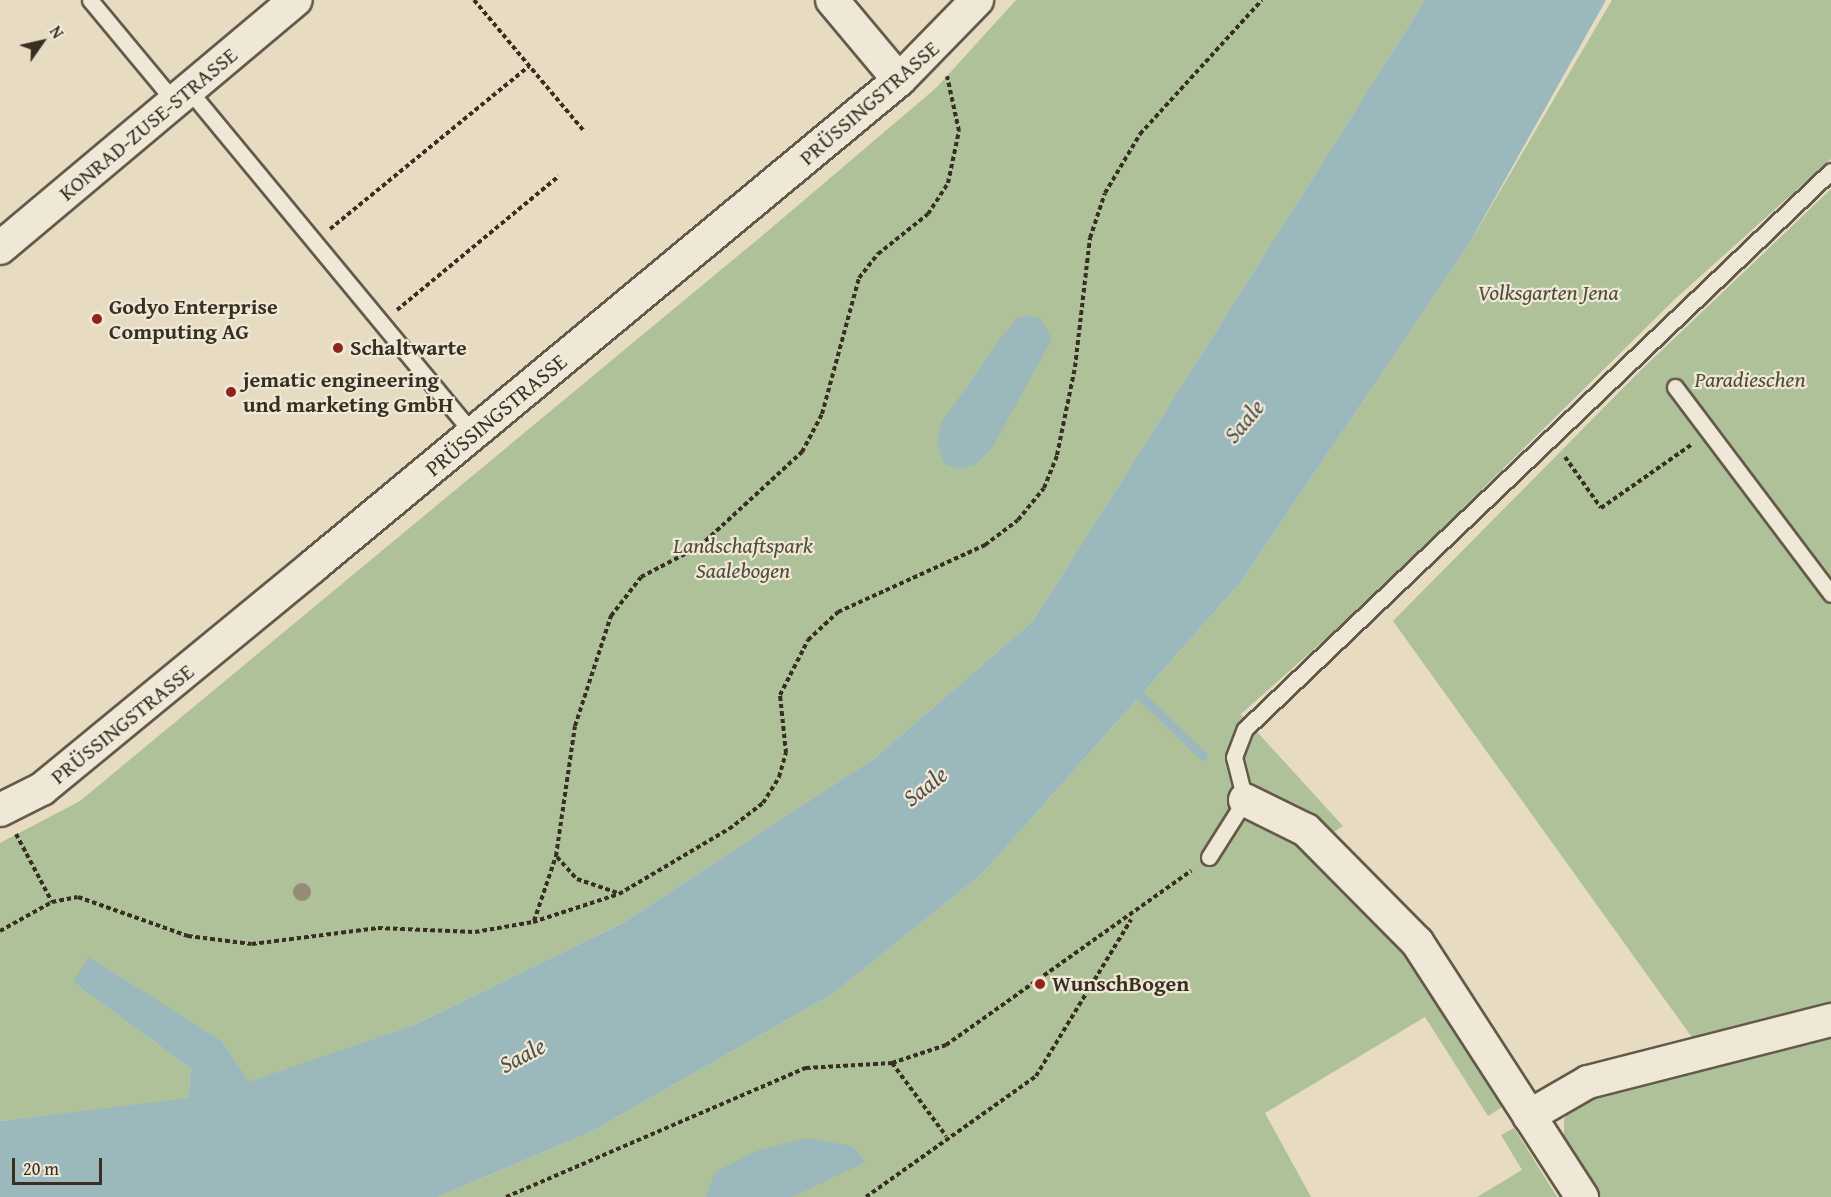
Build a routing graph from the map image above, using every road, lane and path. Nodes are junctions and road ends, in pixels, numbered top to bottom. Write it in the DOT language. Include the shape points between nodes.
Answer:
graph roads {
  1 [pos="90,0"];
  2 [pos="296,0"];
  3 [pos="474,0"];
  4 [pos="832,0"];
  5 [pos="977,0"];
  6 [pos="1262,0"];
  7 [pos="930,52"];
  8 [pos="529,66"];
  9 [pos="899,80"];
  10 [pos="181,95"];
  11 [pos="584,131"];
  12 [pos="1831,171"];
  13 [pos="559,176"];
  14 [pos="313,243"];
  15 [pos="0,249"];
  16 [pos="380,323"];
  17 [pos="1674,387"];
  18 [pos="1709,432"];
  19 [pos="473,434"];
  20 [pos="1552,439"];
  21 [pos="1831,594"];
  22 [pos="1245,800"];
  23 [pos="4,809"];
  24 [pos="556,856"];
  25 [pos="1209,857"];
  26 [pos="619,894"];
  27 [pos="52,902"];
  28 [pos="1133,917"];
  29 [pos="533,922"];
  30 [pos="0,930"];
  31 [pos="1831,1020"];
  32 [pos="892,1063"];
  33 [pos="1529,1116"];
  34 [pos="946,1136"];
  35 [pos="506,1197"];
  36 [pos="866,1197"];
  37 [pos="1581,1197"];
  1 -- 10 [label="lane"];
  2 -- 10 [label="street, KONRAD-ZUSE-STRASSE"];
  3 -- 8 [label="path"];
  4 -- 9 [label="street"];
  5 -- 7 [label="street, PRÜSSINGSTRASSE"];
  6 -- 26 [label="path" via="1140,134 1105,193 1090,238 1075,368 1057,455 1044,488 1018,520 985,545 838,612 808,640 780,695 786,753 763,803"];
  7 -- 9 [label="street, PRÜSSINGSTRASSE"];
  7 -- 24 [label="path" via="948,77 958,122 948,183 928,214 878,254 859,278 822,414 802,452 700,546 641,577 624,593 575,726"];
  8 -- 11 [label="path"];
  8 -- 14 [label="path"];
  9 -- 19 [label="street, PRÜSSINGSTRASSE"];
  10 -- 14 [label="lane"];
  10 -- 15 [label="street, KONRAD-ZUSE-STRASSE"];
  12 -- 20 [label="lane"];
  13 -- 16 [label="path"];
  14 -- 16 [label="lane"];
  16 -- 19 [label="lane"];
  17 -- 18 [label="lane"];
  18 -- 20 [label="path" via="1601,507"];
  18 -- 21 [label="lane"];
  19 -- 23 [label="street, PRÜSSINGSTRASSE" via="42,789"];
  20 -- 22 [label="lane" via="1245,729 1234,757"];
  22 -- 25 [label="lane"];
  22 -- 33 [label="street" via="1306,830 1409,934"];
  23 -- 27 [label="path"];
  24 -- 26 [label="path" via="577,879"];
  24 -- 29 [label="path"];
  25 -- 28 [label="path"];
  26 -- 29 [label="path"];
  27 -- 29 [label="path" via="78,897 188,936 252,944 378,928 475,932"];
  27 -- 30 [label="path"];
  28 -- 32 [label="path" via="946,1045"];
  28 -- 34 [label="path" via="1036,1076"];
  31 -- 33 [label="street" via="1588,1082"];
  32 -- 34 [label="path"];
  32 -- 35 [label="path" via="806,1068"];
  33 -- 37 [label="street"];
  34 -- 36 [label="path"];
}
